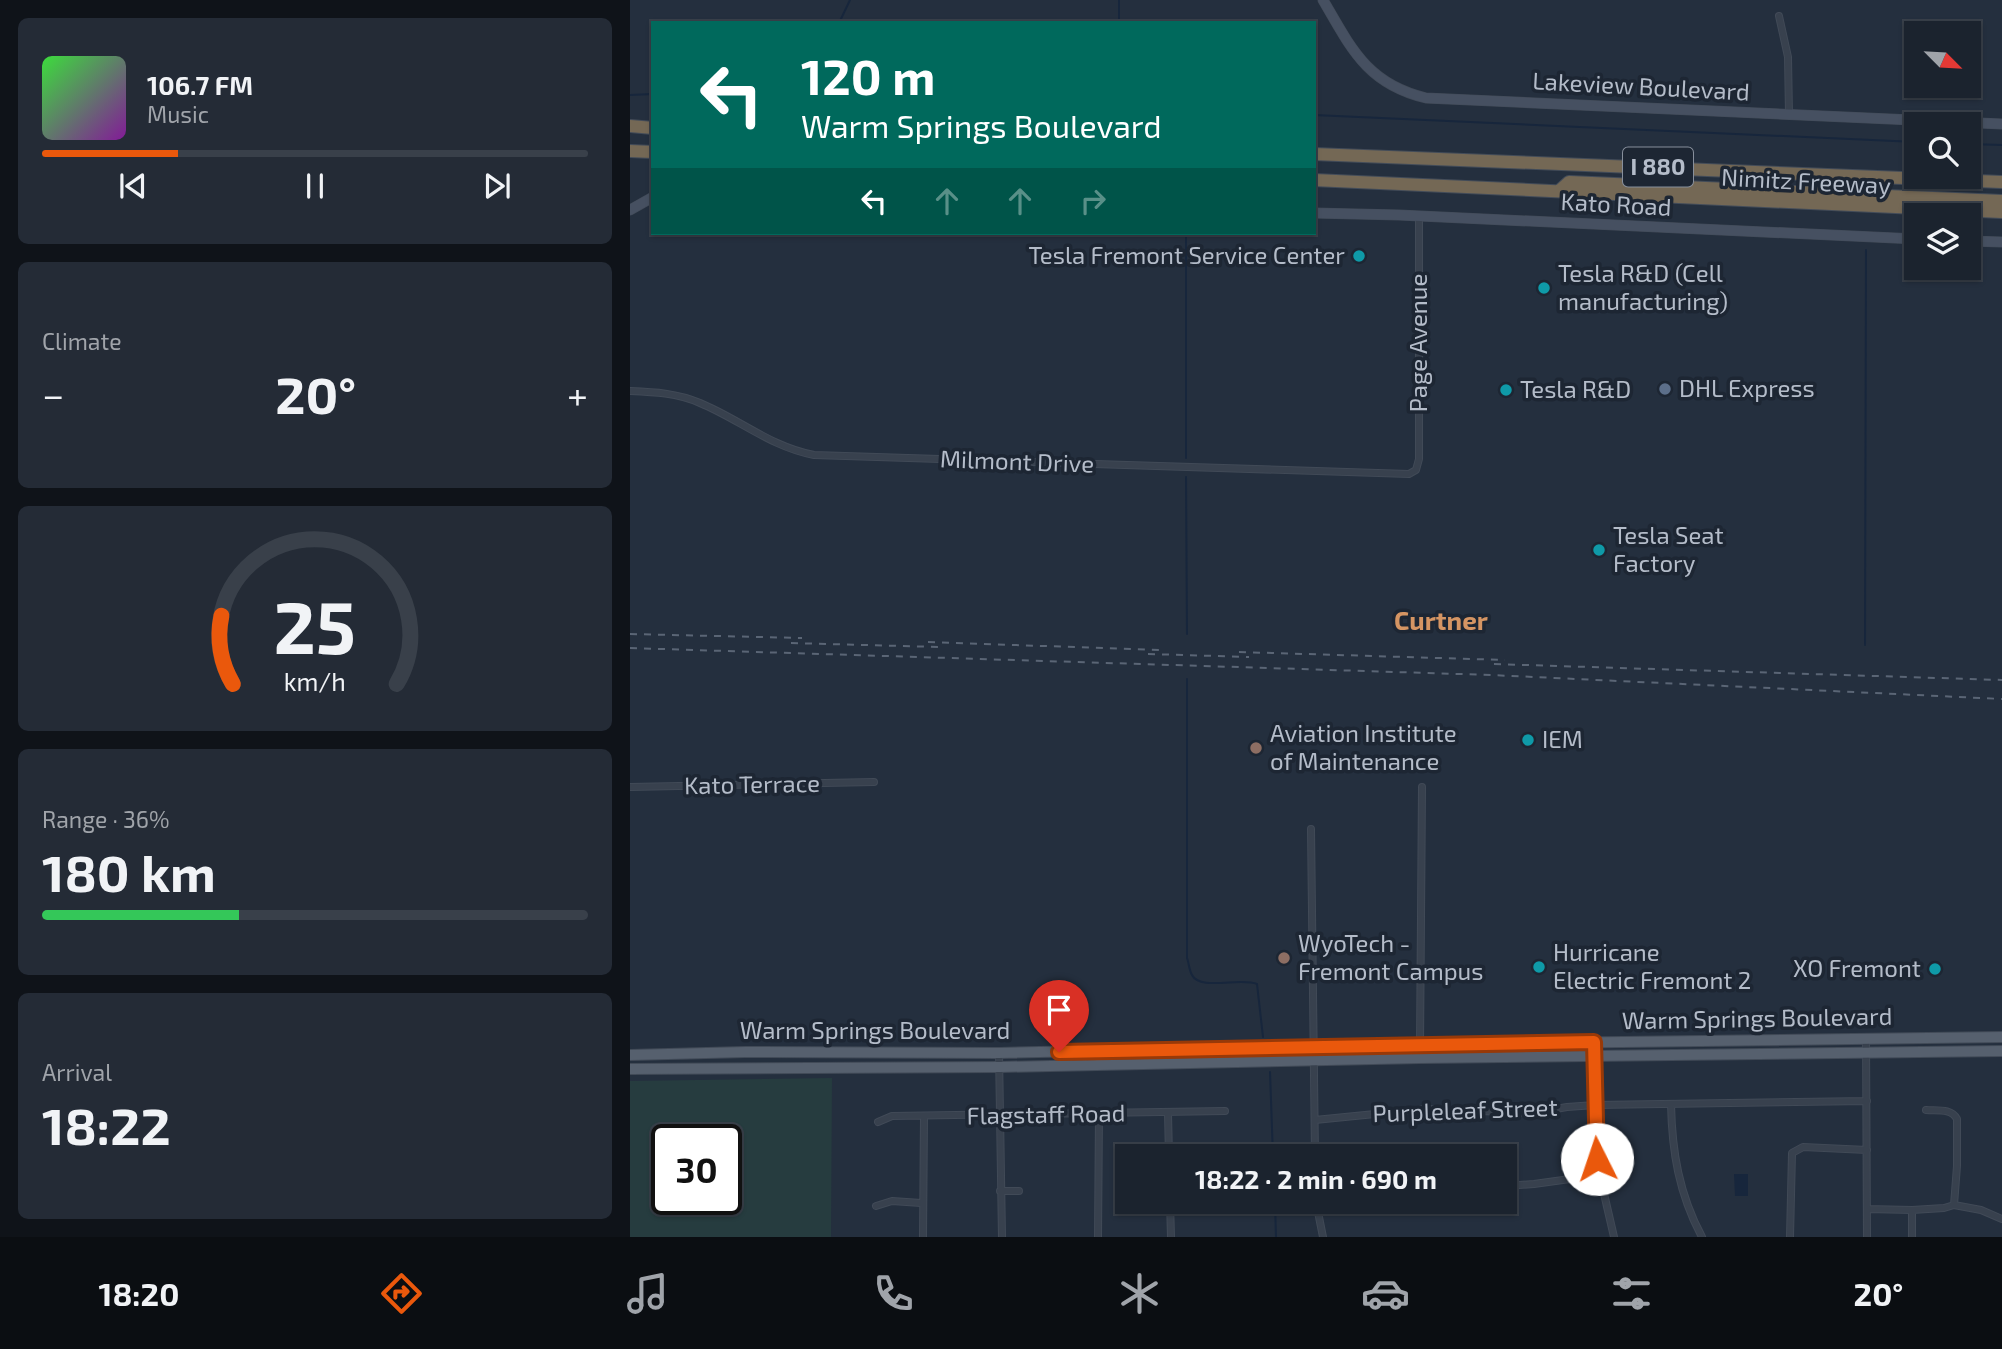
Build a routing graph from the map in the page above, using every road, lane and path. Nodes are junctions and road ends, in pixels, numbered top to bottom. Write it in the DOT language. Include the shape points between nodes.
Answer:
graph roads {
  1 [pos="1323,0"];
  2 [pos="1779,16"];
  3 [pos="1789,115"];
  4 [pos="2002,124"];
  5 [pos="630,126"];
  6 [pos="651,128"];
  7 [pos="630,151"];
  8 [pos="651,152"];
  9 [pos="1316,154"];
  10 [pos="1316,180"];
  11 [pos="2002,182"];
  12 [pos="1559,191"];
  13 [pos="651,198"];
  14 [pos="2002,201"];
  15 [pos="630,210"];
  16 [pos="2002,212"];
  17 [pos="1316,213"];
  18 [pos="1419,216"];
  19 [pos="1904,238"];
  20 [pos="1981,241"];
  21 [pos="2002,242"];
  22 [pos="630,391"];
  23 [pos="1416,470"];
  24 [pos="874,782"];
  25 [pos="630,787"];
  26 [pos="1422,787"];
  27 [pos="1311,830"];
  28 [pos="2002,1037"];
  29 [pos="1866,1039"];
  30 [pos="1594,1042"];
  31 [pos="1420,1045"];
  32 [pos="1313,1046"];
  33 [pos="1168,1049"];
  34 [pos="2002,1051"];
  35 [pos="1866,1052"];
  36 [pos="999,1053"];
  37 [pos="630,1055"];
  38 [pos="1594,1056"];
  39 [pos="1420,1058"];
  40 [pos="1313,1059"];
  41 [pos="1111,1065"];
  42 [pos="1000,1067"];
  43 [pos="630,1069"];
  44 [pos="1867,1101"];
  45 [pos="1671,1104"];
  46 [pos="1595,1105"];
  47 [pos="1926,1110"];
  48 [pos="1225,1111"];
  49 [pos="1168,1113"];
  50 [pos="1099,1114"];
  51 [pos="999,1115"];
  52 [pos="924,1116"];
  53 [pos="1315,1120"];
  54 [pos="878,1122"];
  55 [pos="1169,1144"];
  56 [pos="1315,1144"];
  57 [pos="1867,1150"];
  58 [pos="1599,1175"];
  59 [pos="1517,1185"];
  60 [pos="1000,1191"];
  61 [pos="1019,1191"];
  62 [pos="921,1203"];
  63 [pos="1954,1205"];
  64 [pos="876,1206"];
  65 [pos="1867,1209"];
  66 [pos="1912,1210"];
  67 [pos="1170,1214"];
  68 [pos="1318,1214"];
  69 [pos="2002,1219"];
  70 [pos="923,1237"];
  71 [pos="1002,1237"];
  72 [pos="1098,1237"];
  73 [pos="1171,1237"];
  74 [pos="1323,1237"];
  75 [pos="1614,1237"];
  76 [pos="1702,1237"];
  77 [pos="1790,1237"];
  78 [pos="1867,1237"];
  79 [pos="1912,1237"];
  1 -- 3 [label="street, Lakeview Boulevard" via="1365,66 1412,95"];
  2 -- 3 [label="street" via="1788,57"];
  3 -- 4 [label="street, Lakeview Boulevard"];
  5 -- 6 [label="highway"];
  7 -- 8 [label="highway"];
  9 -- 11 [label="highway, Nimitz Freeway / I 880"];
  10 -- 12 [label="highway, Nimitz Freeway / I 880"];
  12 -- 14 [label="highway, I 880" via="1569,182"];
  12 -- 16 [label="highway, Nimitz Freeway / I 880"];
  13 -- 15 [label="street"];
  17 -- 18 [label="street, Kato Road"];
  18 -- 19 [label="street, Kato Road"];
  18 -- 23 [label="street, Page Avenue"];
  20 -- 21 [label="street"];
  22 -- 23 [label="street, Milmont Drive" via="686,398 781,446 814,455 1409,474"];
  24 -- 25 [label="street, Kato Terrace"];
  26 -- 31 [label="street"];
  27 -- 32 [label="street"];
  28 -- 29 [label="main road, Warm Springs Boulevard"];
  29 -- 30 [label="main road, Warm Springs Boulevard"];
  29 -- 35 [label="street"];
  30 -- 31 [label="main road, Warm Springs Boulevard"];
  30 -- 38 [label="street"];
  31 -- 32 [label="main road, Warm Springs Boulevard"];
  31 -- 39 [label="street"];
  32 -- 33 [label="main road, Warm Springs Boulevard"];
  32 -- 40 [label="street"];
  33 -- 36 [label="main road, Warm Springs Boulevard"];
  33 -- 41 [label="main road" via="1162,1055 1125,1057"];
  34 -- 35 [label="main road, Warm Springs Boulevard"];
  35 -- 38 [label="main road, Warm Springs Boulevard"];
  35 -- 44 [label="street"];
  36 -- 37 [label="main road, Warm Springs Boulevard"];
  36 -- 42 [label="street"];
  38 -- 39 [label="main road, Warm Springs Boulevard"];
  38 -- 46 [label="street"];
  39 -- 40 [label="main road, Warm Springs Boulevard"];
  40 -- 41 [label="main road, Warm Springs Boulevard"];
  40 -- 53 [label="street"];
  41 -- 42 [label="main road, Warm Springs Boulevard"];
  42 -- 43 [label="main road, Warm Springs Boulevard"];
  42 -- 51 [label="street"];
  44 -- 45 [label="street, Purpleleaf Street"];
  44 -- 57 [label="street"];
  45 -- 46 [label="street, Purpleleaf Street"];
  45 -- 76 [label="street" via="1677,1171 1688,1210"];
  46 -- 53 [label="street, Purpleleaf Street" via="1533,1113 1424,1109"];
  46 -- 58 [label="street"];
  47 -- 63 [label="street" via="1946,1111 1956,1119"];
  48 -- 49 [label="street, Flagstaff Road"];
  49 -- 50 [label="street, Flagstaff Road"];
  49 -- 55 [label="street"];
  50 -- 51 [label="street, Flagstaff Road"];
  50 -- 72 [label="street"];
  51 -- 52 [label="street, Flagstaff Road"];
  51 -- 60 [label="street"];
  52 -- 54 [label="street, Flagstaff Road" via="892,1116"];
  52 -- 62 [label="street"];
  53 -- 56 [label="street"];
  57 -- 65 [label="street"];
  57 -- 77 [label="street" via="1803,1147 1792,1153"];
  58 -- 59 [label="street"];
  58 -- 75 [label="street"];
  60 -- 61 [label="street"];
  60 -- 71 [label="street"];
  62 -- 64 [label="street" via="892,1200"];
  62 -- 70 [label="street"];
  63 -- 66 [label="street"];
  63 -- 69 [label="street"];
  65 -- 66 [label="street"];
  65 -- 78 [label="street"];
  66 -- 79 [label="street"];
  67 -- 73 [label="street"];
  68 -- 74 [label="street"];
}
